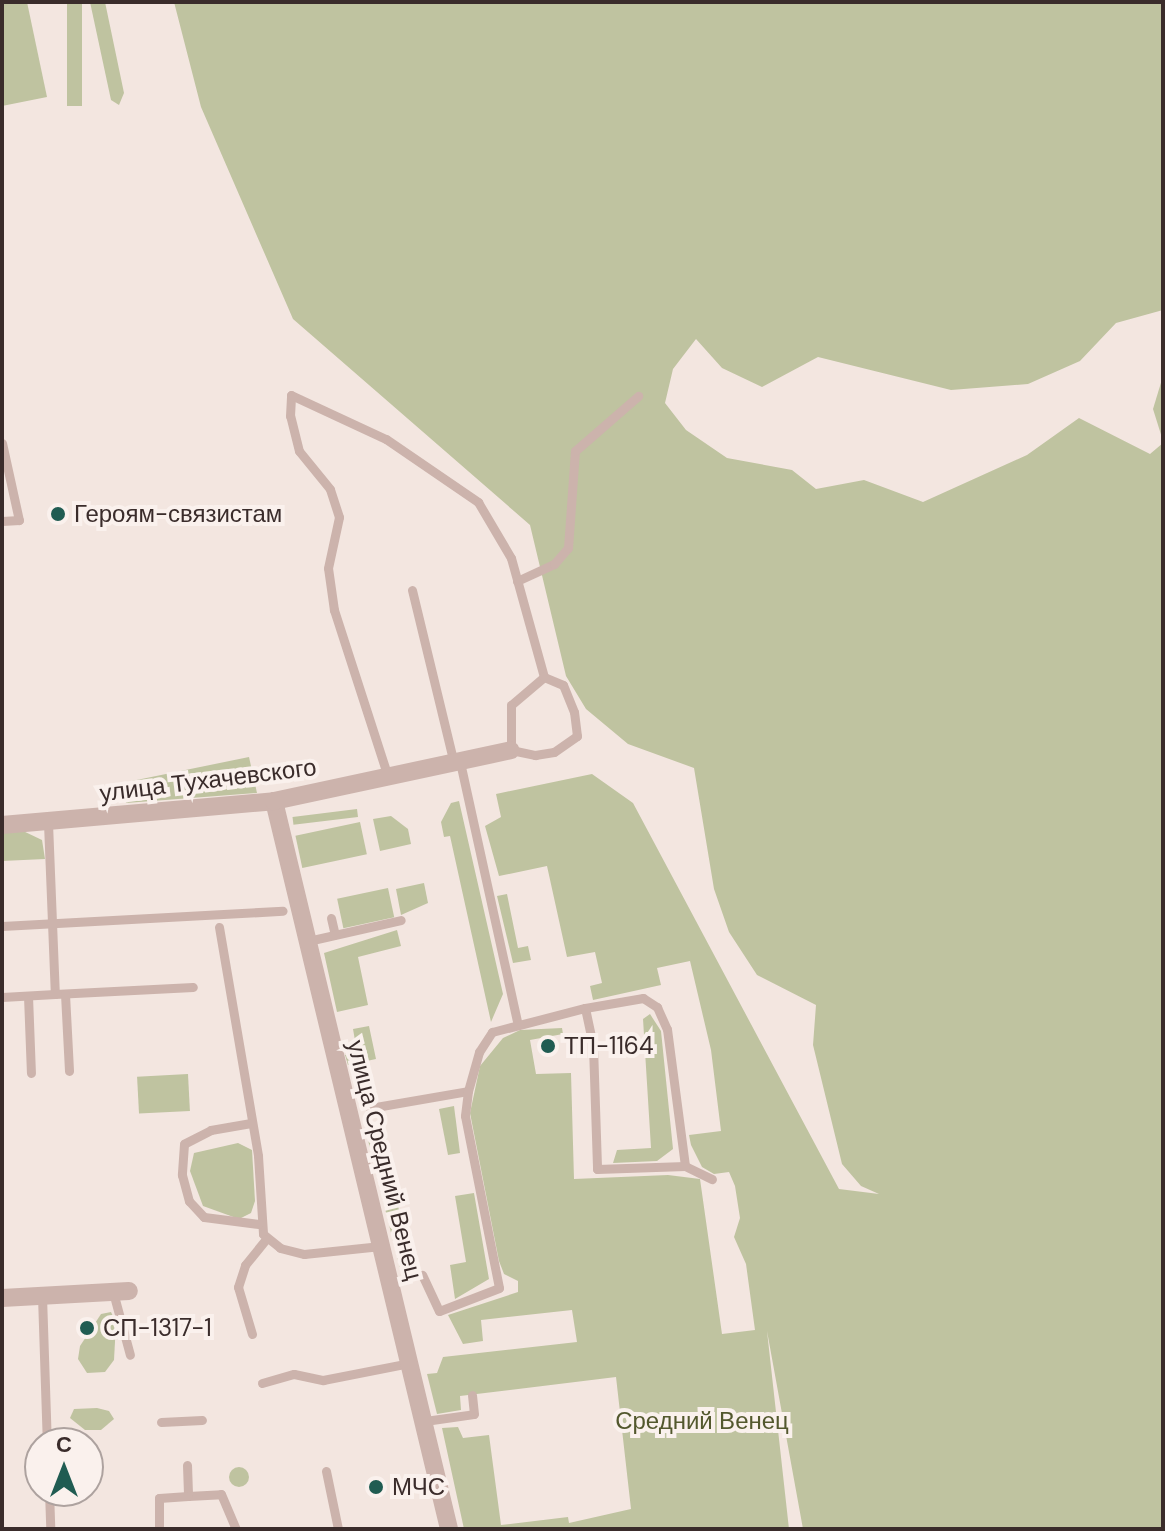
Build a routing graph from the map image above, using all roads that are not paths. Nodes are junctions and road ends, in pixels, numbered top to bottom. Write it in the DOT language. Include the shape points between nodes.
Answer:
graph roads {
  1 [pos="638,396"];
  2 [pos="2,443"];
  3 [pos="2,521"];
  4 [pos="517,581"];
  5 [pos="412,590"];
  6 [pos="544,677"];
  7 [pos="511,750"];
  8 [pos="457,762"];
  9 [pos="388,777"];
  10 [pos="274,801"];
  11 [pos="48,823"];
  12 [pos="2,825"];
  13 [pos="283,911"];
  14 [pos="331,918"];
  15 [pos="401,920"];
  16 [pos="51,923"];
  17 [pos="2,926"];
  18 [pos="219,927"];
  19 [pos="335,935"];
  20 [pos="308,941"];
  21 [pos="193,987"];
  22 [pos="60,994"];
  23 [pos="28,996"];
  24 [pos="2,997"];
  25 [pos="585,1008"];
  26 [pos="517,1022"];
  27 [pos="69,1071"];
  28 [pos="31,1073"];
  29 [pos="468,1091"];
  30 [pos="370,1108"];
  31 [pos="251,1123"];
  32 [pos="685,1166"];
  33 [pos="712,1179"];
  34 [pos="259,1224"];
  35 [pos="266,1239"];
  36 [pos="381,1246"];
  37 [pos="422,1275"];
  38 [pos="121,1292"];
  39 [pos="42,1296"];
  40 [pos="2,1298"];
  41 [pos="252,1334"];
  42 [pos="130,1355"];
  43 [pos="410,1363"];
  44 [pos="262,1383"];
  45 [pos="472,1395"];
  46 [pos="202,1420"];
  47 [pos="425,1421"];
  48 [pos="161,1422"];
  49 [pos="46,1427"];
  50 [pos="187,1465"];
  51 [pos="326,1471"];
  52 [pos="188,1496"];
  53 [pos="49,1507"];
  54 [pos="50,1529"];
  55 [pos="159,1529"];
  56 [pos="236,1529"];
  57 [pos="338,1529"];
  58 [pos="449,1529"];
  1 -- 4 [label="lane" via="575,451 568,548 554,564"];
  2 -- 3 [label="lane" via="19,520"];
  4 -- 6 [label="lane"];
  4 -- 9 [label="lane" via="511,558 478,502 386,439 291,395 299,451 330,489 339,517 328,568 334,610"];
  5 -- 8 [label="lane"];
  6 -- 7 [label="lane" via="511,705"];
  6 -- 7 [label="lane" via="563,685 577,736 554,752"];
  7 -- 8 [label="street, улица Тухачевского"];
  8 -- 9 [label="street, улица Тухачевского"];
  8 -- 26 [label="lane"];
  9 -- 10 [label="street, улица Тухачевского"];
  10 -- 11 [label="street, улица Тухачевского"];
  10 -- 20 [label="street, улица Средний Венец"];
  11 -- 12 [label="street, улица Тухачевского"];
  11 -- 16 [label="lane"];
  13 -- 16 [label="lane"];
  14 -- 19 [label="lane"];
  15 -- 19 [label="lane"];
  16 -- 17 [label="lane"];
  16 -- 22 [label="lane"];
  18 -- 31 [label="lane"];
  19 -- 20 [label="lane"];
  20 -- 36 [label="street, улица Средний Венец"];
  21 -- 22 [label="lane"];
  22 -- 23 [label="lane"];
  22 -- 27 [label="lane"];
  23 -- 24 [label="lane"];
  23 -- 28 [label="lane"];
  25 -- 26 [label="lane"];
  25 -- 32 [label="lane" via="643,998 657,1007 667,1029"];
  25 -- 32 [label="lane" via="593,1046 597,1169"];
  26 -- 29 [label="lane" via="487,1038"];
  29 -- 30 [label="lane"];
  29 -- 37 [label="lane" via="465,1116 499,1288 439,1311"];
  31 -- 34 [label="lane"];
  31 -- 34 [label="lane" via="211,1130 184,1144 182,1175 189,1201 204,1217"];
  32 -- 33 [label="lane"];
  34 -- 35 [label="lane"];
  35 -- 36 [label="lane" via="280,1248 314,1254"];
  35 -- 41 [label="lane" via="245,1265 238,1287"];
  36 -- 43 [label="street, улица Средний Венец"];
  38 -- 39 [label="street"];
  38 -- 42 [label="lane"];
  39 -- 40 [label="street"];
  39 -- 49 [label="lane"];
  43 -- 44 [label="lane" via="323,1380 294,1374"];
  43 -- 47 [label="street, улица Средний Венец"];
  45 -- 47 [label="lane" via="474,1414"];
  46 -- 48 [label="lane" via="184,1426"];
  47 -- 58 [label="street, улица Средний Венец"];
  50 -- 52 [label="lane"];
  51 -- 57 [label="lane"];
  52 -- 55 [label="lane" via="159,1498"];
  52 -- 56 [label="lane" via="221,1494"];
  53 -- 54 [label="lane"];
}
